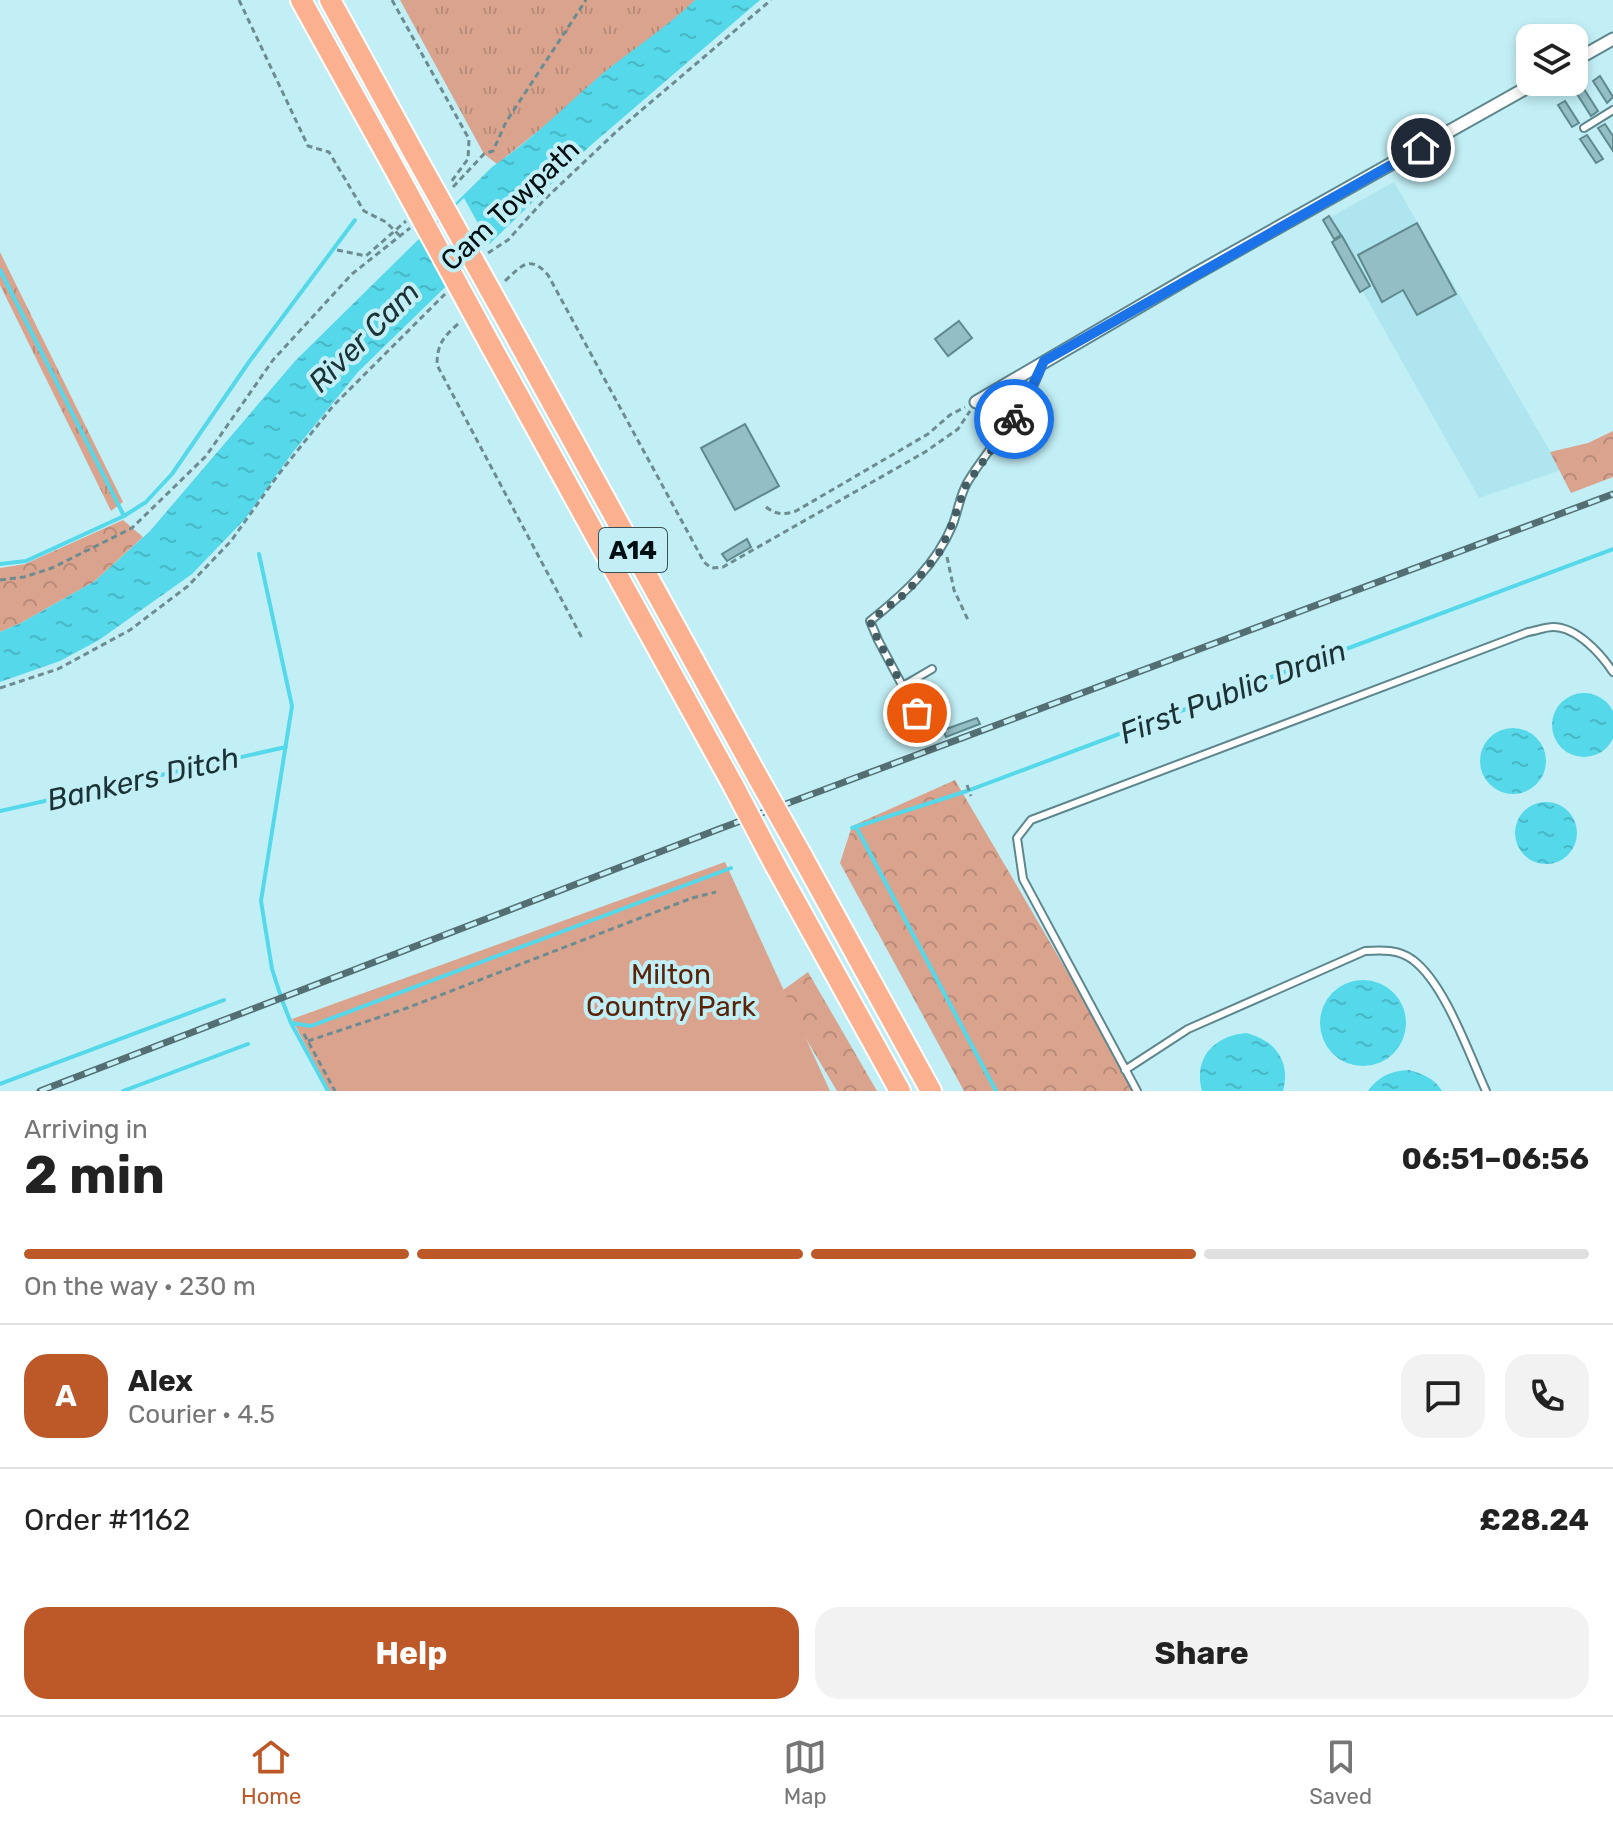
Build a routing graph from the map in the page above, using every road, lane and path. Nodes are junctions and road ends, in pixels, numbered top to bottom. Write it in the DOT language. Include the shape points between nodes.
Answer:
graph roads {
  1 [pos="239,0"];
  2 [pos="301,0"];
  3 [pos="330,0"];
  4 [pos="586,0"];
  5 [pos="771,0"];
  6 [pos="1613,39"];
  7 [pos="1588,53"];
  8 [pos="1516,94"];
  9 [pos="1613,110"];
  10 [pos="1584,128"];
  11 [pos="446,193"];
  12 [pos="412,226"];
  13 [pos="401,237"];
  14 [pos="485,255"];
  15 [pos="499,286"];
  16 [pos="451,288"];
  17 [pos="465,317"];
  18 [pos="1044,361"];
  19 [pos="976,402"];
  20 [pos="766,507"];
  21 [pos="944,541"];
  22 [pos="0,580"];
  23 [pos="968,620"];
  24 [pos="582,638"];
  25 [pos="932,669"];
  26 [pos="1613,672"];
  27 [pos="903,686"];
  28 [pos="0,688"];
  29 [pos="917,713"];
  30 [pos="967,785"];
  31 [pos="971,796"];
  32 [pos="716,892"];
  33 [pos="304,1034"];
  34 [pos="308,1041"];
  35 [pos="1125,1070"];
  36 [pos="335,1091"];
  37 [pos="900,1091"];
  38 [pos="931,1091"];
  39 [pos="1137,1091"];
  40 [pos="1486,1091"];
  1 -- 13 [label="path" via="308,146 329,152 364,211"];
  2 -- 37 [label="highway, A14, bridge"];
  3 -- 38 [label="highway, A14, bridge"];
  4 -- 11 [label="path" via="506,122 493,151"];
  5 -- 14 [label="path, Cam Towpath" via="617,131 508,240"];
  6 -- 7 [label="street"];
  8 -- 18 [label="street"];
  9 -- 10 [label="lane"];
  12 -- 13 [label="path"];
  13 -- 22 [label="path" via="352,274 273,360 206,456 132,528 52,568"];
  15 -- 19 [label="path" via="530,263 548,275 711,568 723,567 925,452 958,429"];
  16 -- 28 [label="path, Cam Towpath" via="333,406 231,541 188,586 118,636 58,669"];
  17 -- 24 [label="path" via="442,339 437,365"];
  18 -- 19 [label="street"];
  18 -- 21 [label="lane" via="1022,408 966,485"];
  19 -- 20 [label="path" via="796,511 777,513"];
  21 -- 23 [label="path" via="954,590"];
  21 -- 27 [label="lane" via="907,592 870,621"];
  25 -- 27 [label="lane"];
  26 -- 35 [label="lane" via="1594,648 1574,635 1555,627 1528,632 1031,820 1017,838 1023,879"];
  27 -- 29 [label="lane"];
  30 -- 31 [label="path"];
  32 -- 34 [label="path"];
  33 -- 34 [label="path"];
  34 -- 36 [label="path"];
  35 -- 39 [label="lane"];
  35 -- 40 [label="lane" via="1188,1029 1365,951 1389,950 1412,958 1436,984"];
}
